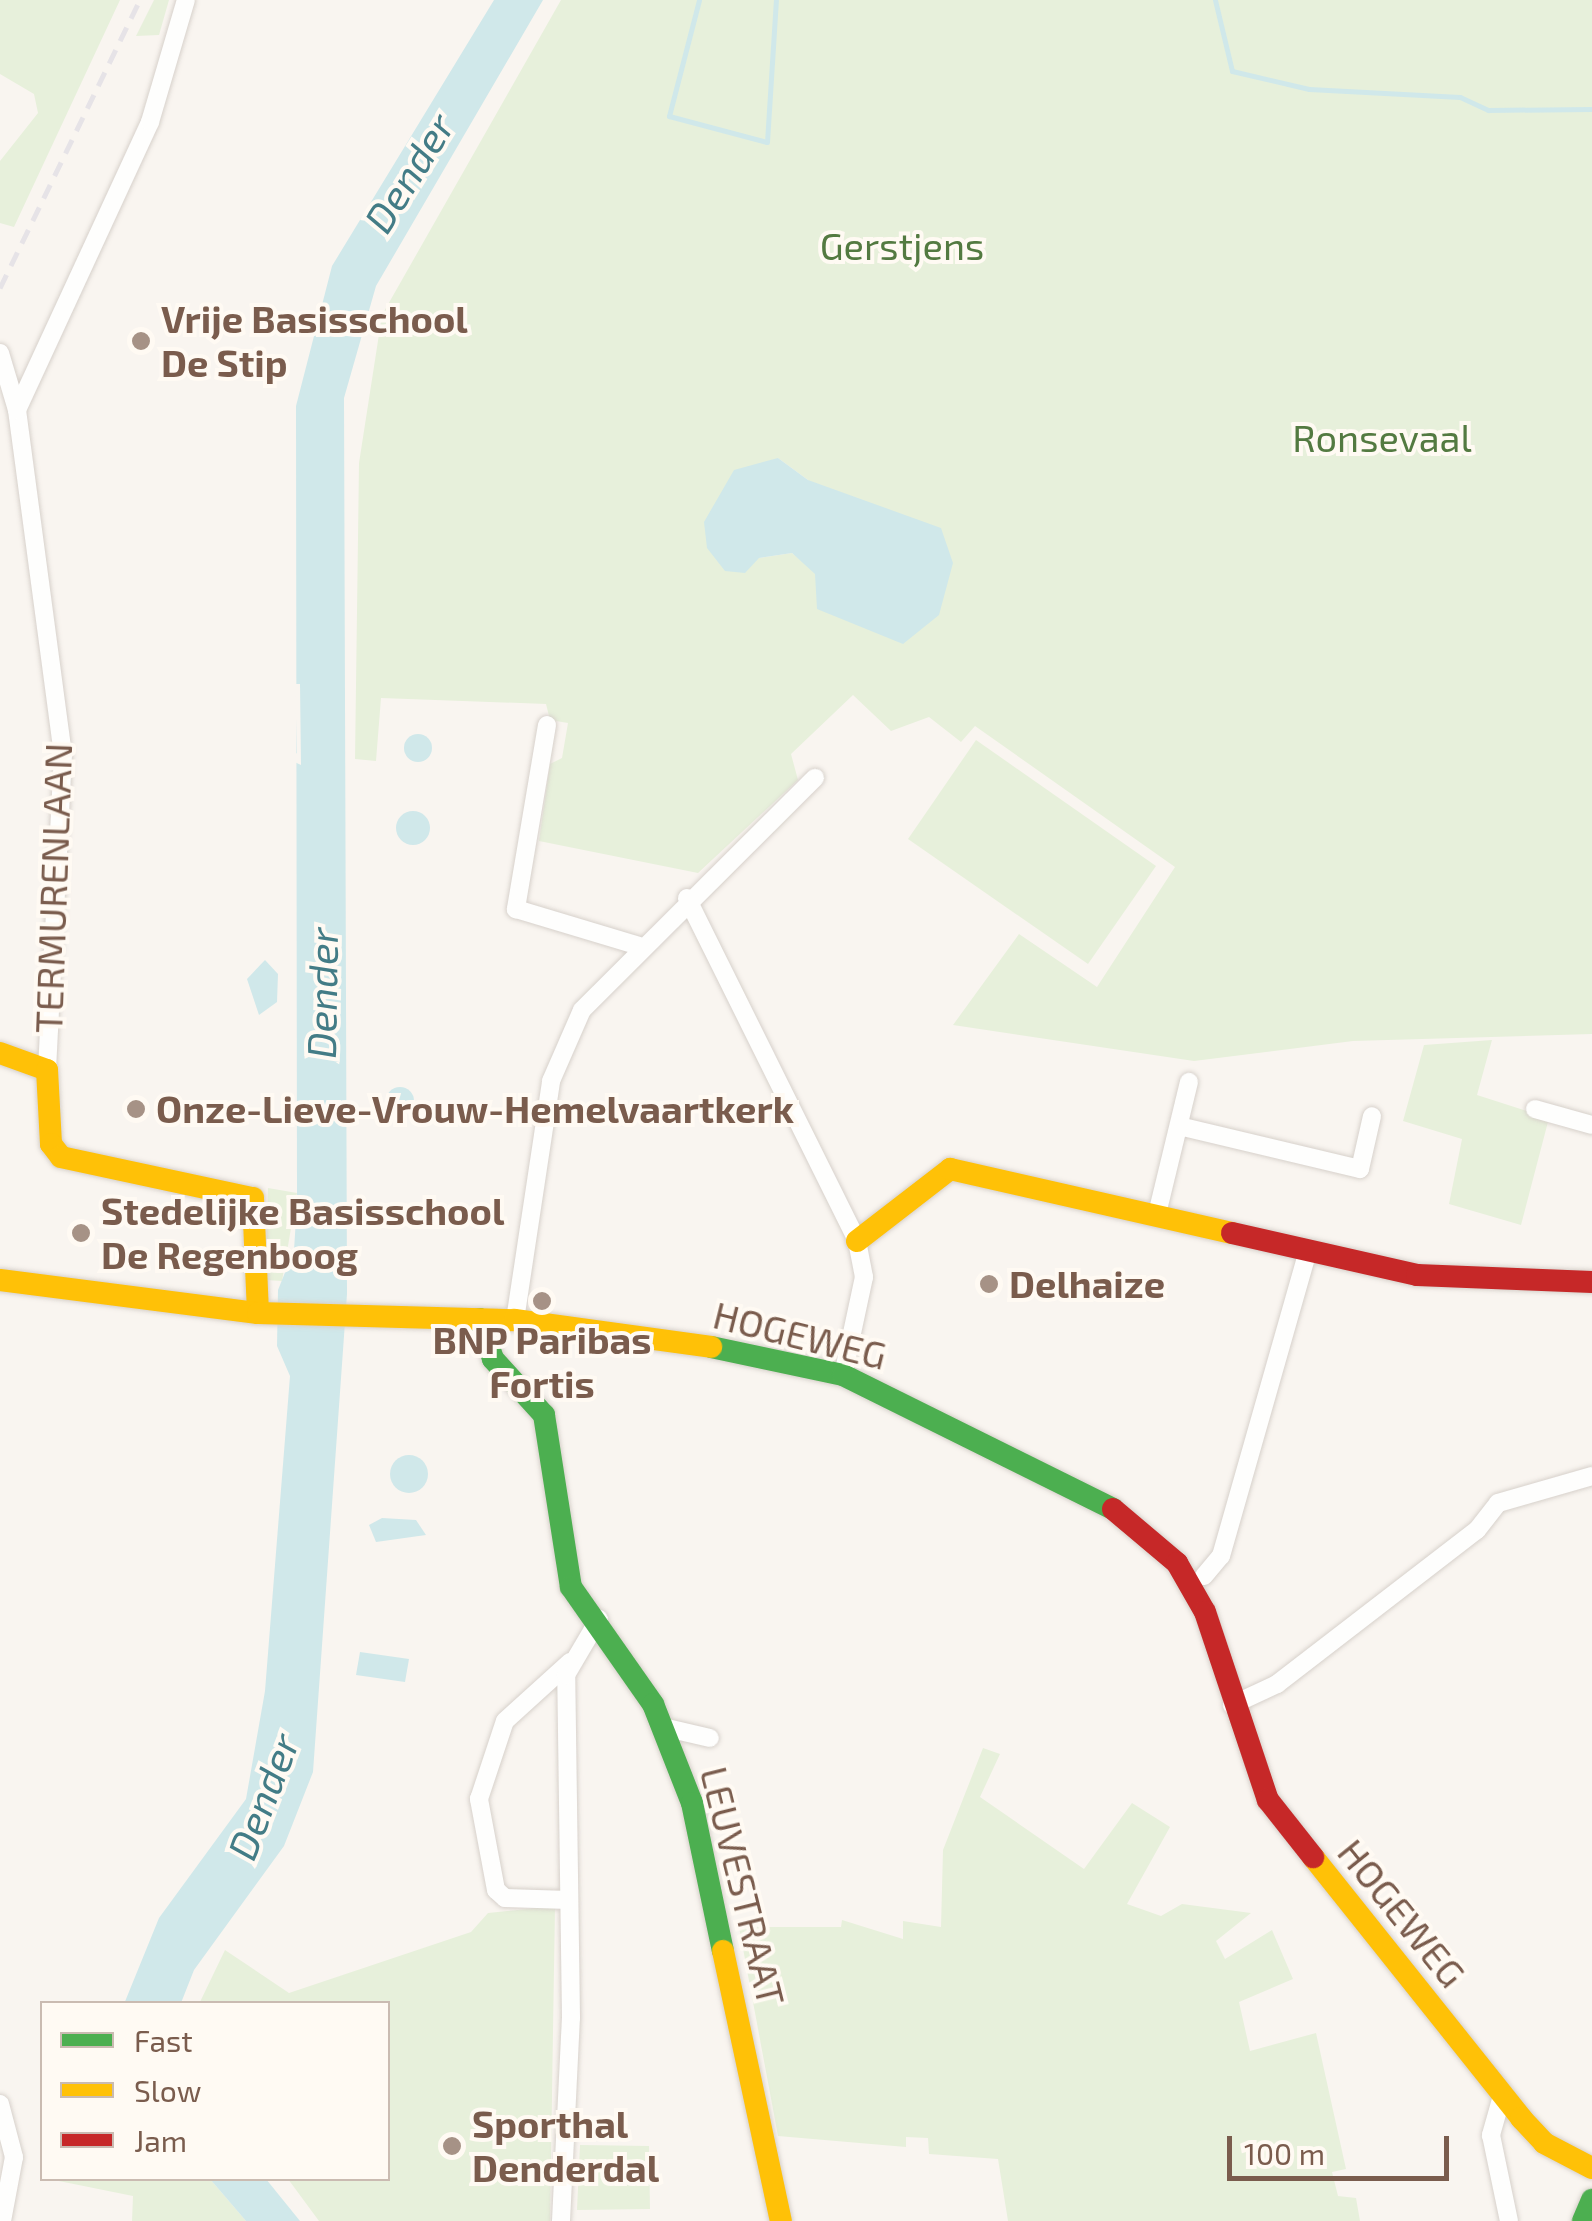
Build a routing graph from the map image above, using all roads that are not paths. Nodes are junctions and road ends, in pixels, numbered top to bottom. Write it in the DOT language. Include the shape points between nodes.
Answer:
graph roads {
  1 [pos="186,0"];
  2 [pos="0,353"];
  3 [pos="17,410"];
  4 [pos="547,725"];
  5 [pos="815,778"];
  6 [pos="687,898"];
  7 [pos="639,946"];
  8 [pos="0,1053"];
  9 [pos="47,1070"];
  10 [pos="1189,1082"];
  11 [pos="1535,1109"];
  12 [pos="1372,1116"];
  13 [pos="1592,1125"];
  14 [pos="1179,1126"];
  15 [pos="1157,1214"];
  16 [pos="857,1241"];
  17 [pos="1308,1250"];
  18 [pos="0,1280"];
  19 [pos="1592,1282"];
  20 [pos="266,1313"];
  21 [pos="480,1319"];
  22 [pos="515,1320"];
  23 [pos="843,1375"];
  24 [pos="1592,1476"];
  25 [pos="1168,1553"];
  26 [pos="1204,1576"];
  27 [pos="1199,1601"];
  28 [pos="598,1619"];
  29 [pos="570,1662"];
  30 [pos="1232,1705"];
  31 [pos="663,1727"];
  32 [pos="710,1738"];
  33 [pos="570,1900"];
  34 [pos="1502,2096"];
  35 [pos="0,2104"];
  36 [pos="1592,2168"];
  37 [pos="1592,2200"];
  38 [pos="2,2221"];
  39 [pos="561,2221"];
  40 [pos="781,2221"];
  41 [pos="1508,2221"];
  42 [pos="1583,2221"];
  1 -- 3 [label="street" via="150,122"];
  2 -- 3 [label="street, TERMURENLAAN"];
  3 -- 9 [label="street, TERMURENLAAN" via="63,754"];
  4 -- 7 [label="street" via="516,909"];
  5 -- 6 [label="street"];
  6 -- 7 [label="street"];
  6 -- 16 [label="street"];
  7 -- 22 [label="street" via="582,1010 550,1081"];
  8 -- 9 [label="street"];
  9 -- 20 [label="street" via="51,1144 61,1157 253,1198"];
  10 -- 14 [label="street"];
  11 -- 13 [label="street"];
  12 -- 14 [label="street" via="1360,1169"];
  14 -- 15 [label="street"];
  15 -- 16 [label="street" via="950,1168"];
  15 -- 17 [label="street"];
  16 -- 23 [label="street" via="864,1278"];
  17 -- 19 [label="street" via="1432,1276"];
  17 -- 26 [label="street" via="1223,1551"];
  18 -- 20 [label="street, HOGEWEG"];
  20 -- 21 [label="street, HOGEWEG"];
  21 -- 22 [label="street, HOGEWEG"];
  21 -- 28 [label="street, LEUVESTRAAT" via="493,1360 544,1415 562,1560"];
  22 -- 23 [label="street, HOGEWEG" via="658,1336"];
  23 -- 25 [label="street, HOGEWEG" via="1023,1458 1132,1520"];
  24 -- 30 [label="street" via="1498,1503 1477,1530 1277,1684"];
  25 -- 26 [label="street, HOGEWEG"];
  25 -- 27 [label="street, HOGEWEG"];
  26 -- 27 [label="street, HOGEWEG"];
  27 -- 30 [label="street, HOGEWEG"];
  28 -- 29 [label="street"];
  28 -- 31 [label="street, LEUVESTRAAT"];
  29 -- 33 [label="street"];
  29 -- 33 [label="street" via="505,1722 479,1800 496,1890 505,1898"];
  30 -- 34 [label="street, HOGEWEG" via="1268,1800"];
  31 -- 32 [label="street"];
  31 -- 40 [label="street, LEUVESTRAAT" via="714,1885"];
  33 -- 39 [label="street"];
  34 -- 36 [label="street, HOGEWEG" via="1544,2143"];
  34 -- 41 [label="street" via="1491,2135"];
  35 -- 38 [label="street" via="14,2157"];
  37 -- 42 [label="street"];
}
